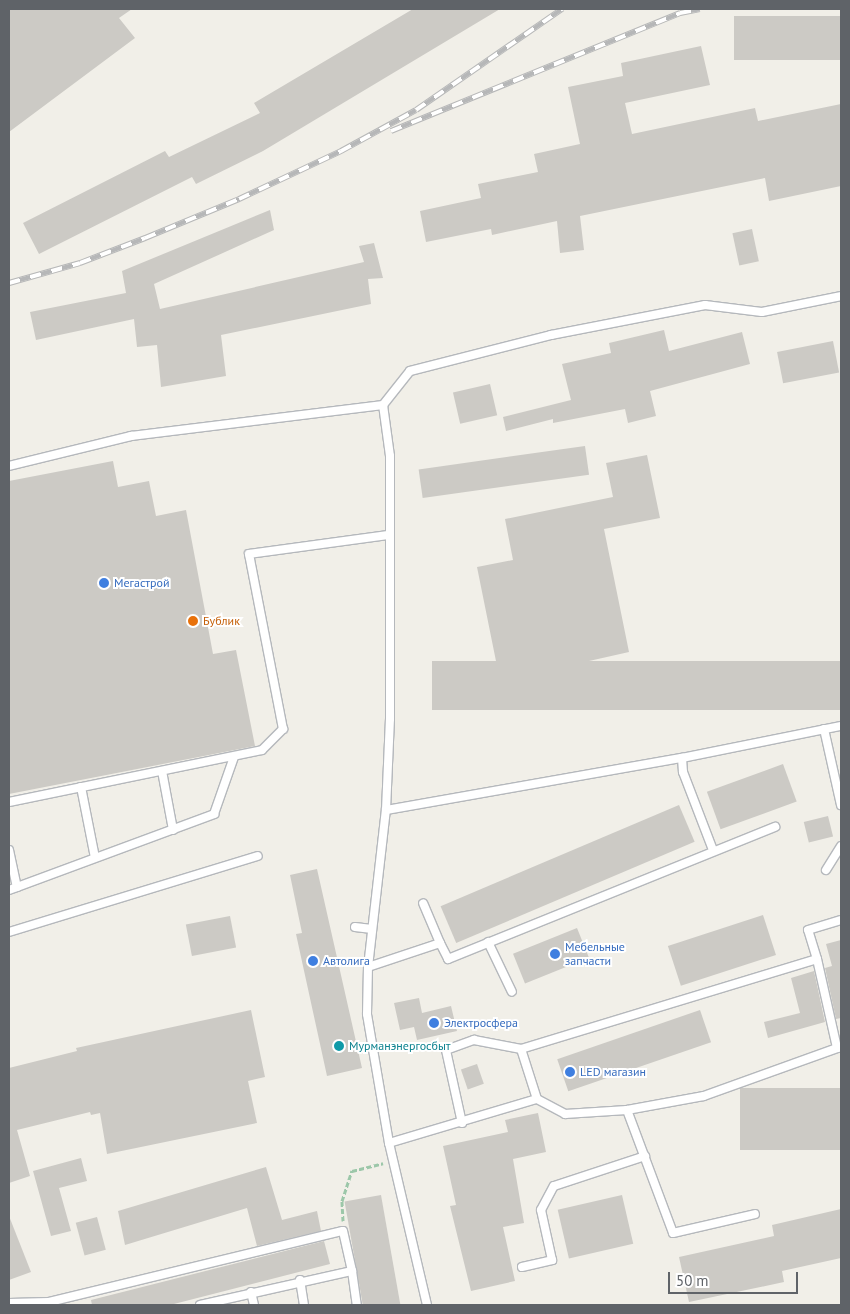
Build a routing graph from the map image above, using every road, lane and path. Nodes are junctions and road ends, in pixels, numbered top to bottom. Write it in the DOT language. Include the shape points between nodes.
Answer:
graph roads {
  1 [pos="841,296"];
  2 [pos="383,405"];
  3 [pos="9,466"];
  4 [pos="388,535"];
  5 [pos="841,726"];
  6 [pos="824,729"];
  7 [pos="234,757"];
  8 [pos="682,758"];
  9 [pos="162,771"];
  10 [pos="81,787"];
  11 [pos="9,802"];
  12 [pos="841,806"];
  13 [pos="386,810"];
  14 [pos="775,827"];
  15 [pos="173,830"];
  16 [pos="841,846"];
  17 [pos="9,850"];
  18 [pos="713,850"];
  19 [pos="258,856"];
  20 [pos="95,858"];
  21 [pos="826,870"];
  22 [pos="13,888"];
  23 [pos="423,903"];
  24 [pos="841,920"];
  25 [pos="355,927"];
  26 [pos="372,930"];
  27 [pos="9,932"];
  28 [pos="488,942"];
  29 [pos="440,943"];
  30 [pos="817,959"];
  31 [pos="368,967"];
  32 [pos="512,992"];
  33 [pos="839,1048"];
  34 [pos="521,1049"];
  35 [pos="537,1099"];
  36 [pos="626,1110"];
  37 [pos="462,1123"];
  38 [pos="389,1143"];
  39 [pos="645,1156"];
  40 [pos="394,1161"];
  41 [pos="755,1214"];
  42 [pos="343,1231"];
  43 [pos="522,1267"];
  44 [pos="352,1271"];
  45 [pos="300,1280"];
  46 [pos="251,1292"];
  47 [pos="9,1303"];
  48 [pos="50,1304"];
  49 [pos="200,1305"];
  50 [pos="254,1305"];
  51 [pos="304,1305"];
  52 [pos="358,1305"];
  53 [pos="427,1305"];
  1 -- 2 [label="lane" via="762,312 705,305 551,335 410,370"];
  2 -- 3 [label="lane" via="131,436"];
  2 -- 4 [label="lane" via="390,456"];
  4 -- 7 [label="lane" via="249,554 282,729 262,750"];
  4 -- 13 [label="lane" via="390,719"];
  5 -- 6 [label="lane"];
  6 -- 8 [label="lane"];
  6 -- 12 [label="lane"];
  7 -- 9 [label="lane"];
  7 -- 15 [label="lane" via="214,814"];
  8 -- 13 [label="lane"];
  8 -- 18 [label="lane" via="683,772"];
  9 -- 10 [label="lane"];
  9 -- 15 [label="lane"];
  10 -- 11 [label="lane"];
  10 -- 20 [label="lane"];
  13 -- 26 [label="lane"];
  14 -- 18 [label="lane"];
  15 -- 20 [label="lane"];
  16 -- 21 [label="lane"];
  17 -- 22 [label="lane"];
  18 -- 28 [label="lane"];
  19 -- 27 [label="lane"];
  20 -- 22 [label="lane"];
  23 -- 29 [label="lane"];
  24 -- 30 [label="lane" via="808,930"];
  25 -- 26 [label="lane"];
  26 -- 31 [label="lane"];
  28 -- 29 [label="lane" via="448,959"];
  28 -- 32 [label="lane"];
  29 -- 31 [label="lane"];
  30 -- 33 [label="lane"];
  30 -- 34 [label="lane"];
  31 -- 38 [label="lane" via="367,1014"];
  33 -- 36 [label="lane" via="704,1096"];
  34 -- 35 [label="lane"];
  34 -- 37 [label="lane" via="474,1040 446,1050"];
  35 -- 36 [label="lane" via="565,1114"];
  35 -- 37 [label="lane"];
  36 -- 39 [label="lane"];
  37 -- 38 [label="lane"];
  38 -- 40 [label="lane"];
  39 -- 41 [label="lane" via="673,1233"];
  39 -- 43 [label="lane" via="554,1186 541,1210 552,1260"];
  40 -- 42 [label="path" via="352,1170 342,1201"];
  40 -- 53 [label="lane"];
  42 -- 44 [label="lane"];
  42 -- 48 [label="lane"];
  44 -- 45 [label="lane"];
  44 -- 52 [label="lane"];
  45 -- 46 [label="lane"];
  45 -- 51 [label="lane"];
  46 -- 49 [label="lane"];
  46 -- 50 [label="lane"];
  47 -- 48 [label="lane"];
}
